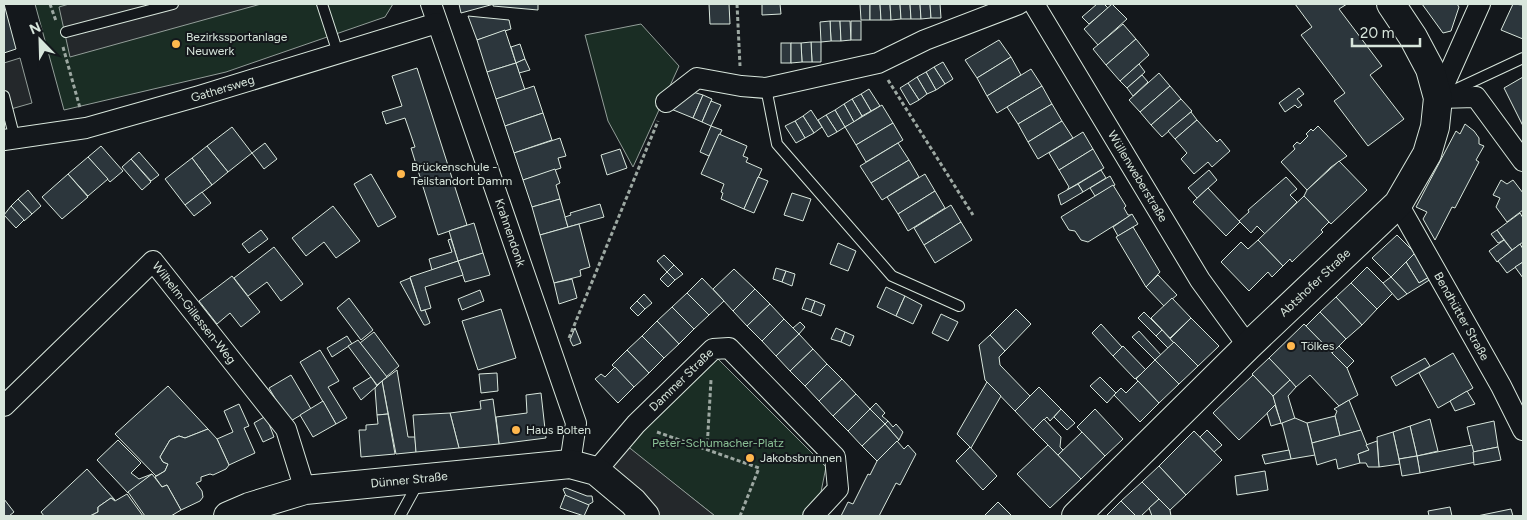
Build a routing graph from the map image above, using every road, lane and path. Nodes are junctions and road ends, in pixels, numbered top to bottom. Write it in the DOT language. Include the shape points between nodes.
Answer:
graph roads {
  1 [pos="50,4"];
  2 [pos="173,4"];
  3 [pos="322,4"];
  4 [pos="737,4"];
  5 [pos="1020,4"];
  6 [pos="1034,4"];
  7 [pos="1391,4"];
  8 [pos="1480,4"];
  9 [pos="434,13"];
  10 [pos="61,29"];
  11 [pos="62,42"];
  12 [pos="338,53"];
  13 [pos="1523,58"];
  14 [pos="878,63"];
  15 [pos="741,86"];
  16 [pos="766,88"];
  17 [pos="4,96"];
  18 [pos="1438,98"];
  19 [pos="666,102"];
  20 [pos="86,128"];
  21 [pos="10,140"];
  22 [pos="1523,161"];
  23 [pos="1398,204"];
  24 [pos="974,215"];
  25 [pos="959,306"];
  26 [pos="1248,346"];
  27 [pos="712,349"];
  28 [pos="555,359"];
  29 [pos="4,406"];
  30 [pos="636,424"];
  31 [pos="1523,430"];
  32 [pos="707,449"];
  33 [pos="570,464"];
  34 [pos="596,471"];
  35 [pos="421,478"];
  36 [pos="305,490"];
  37 [pos="228,516"];
  38 [pos="400,516"];
  39 [pos="645,516"];
  40 [pos="740,516"];
  41 [pos="813,516"];
  42 [pos="1076,516"];
  1 -- 10 [label="path"];
  2 -- 10 [label="lane"];
  3 -- 12 [label="lane"];
  4 -- 15 [label="path"];
  5 -- 14 [label="street" via="924,40"];
  6 -- 26 [label="street, Wüllenweberstraße" via="1200,280"];
  7 -- 18 [label="street" via="1430,69"];
  8 -- 18 [label="street, Abtshofer Straße"];
  9 -- 12 [label="street, Gathersweg"];
  9 -- 28 [label="street, Krahnendonk"];
  11 -- 20 [label="path"];
  12 -- 20 [label="street, Gathersweg"];
  13 -- 18 [label="lane"];
  14 -- 16 [label="street"];
  14 -- 24 [label="path"];
  15 -- 16 [label="street"];
  15 -- 19 [label="street" via="697,78"];
  16 -- 25 [label="lane" via="777,144 892,276"];
  17 -- 21 [label="lane"];
  18 -- 22 [label="street" via="1476,97"];
  18 -- 23 [label="street, Abtshofer Straße" via="1435,127 1427,154"];
  19 -- 28 [label="path" via="568,340"];
  20 -- 21 [label="street, Gathersweg"];
  23 -- 26 [label="street, Abtshofer Straße"];
  23 -- 31 [label="street, Bendhütter Straße"];
  26 -- 42 [label="street, Abtshofer Straße"];
  27 -- 30 [label="street, Dammer Straße"];
  27 -- 32 [label="path"];
  27 -- 41 [label="street, Dammer Straße" via="729,348 835,457 838,489"];
  28 -- 33 [label="street, Krahnendonk" via="576,423"];
  29 -- 36 [label="street, Wilhelm-Gillessen-Weg" via="153,261 286,429"];
  30 -- 32 [label="path"];
  30 -- 34 [label="street, Dammer Straße"];
  32 -- 40 [label="path" via="759,468"];
  33 -- 34 [label="street, Dünner Straße"];
  33 -- 35 [label="street, Dünner Straße"];
  34 -- 39 [label="street"];
  35 -- 36 [label="street, Dünner Straße"];
  35 -- 38 [label="lane"];
  36 -- 37 [label="street, Dünner Straße"];
}
